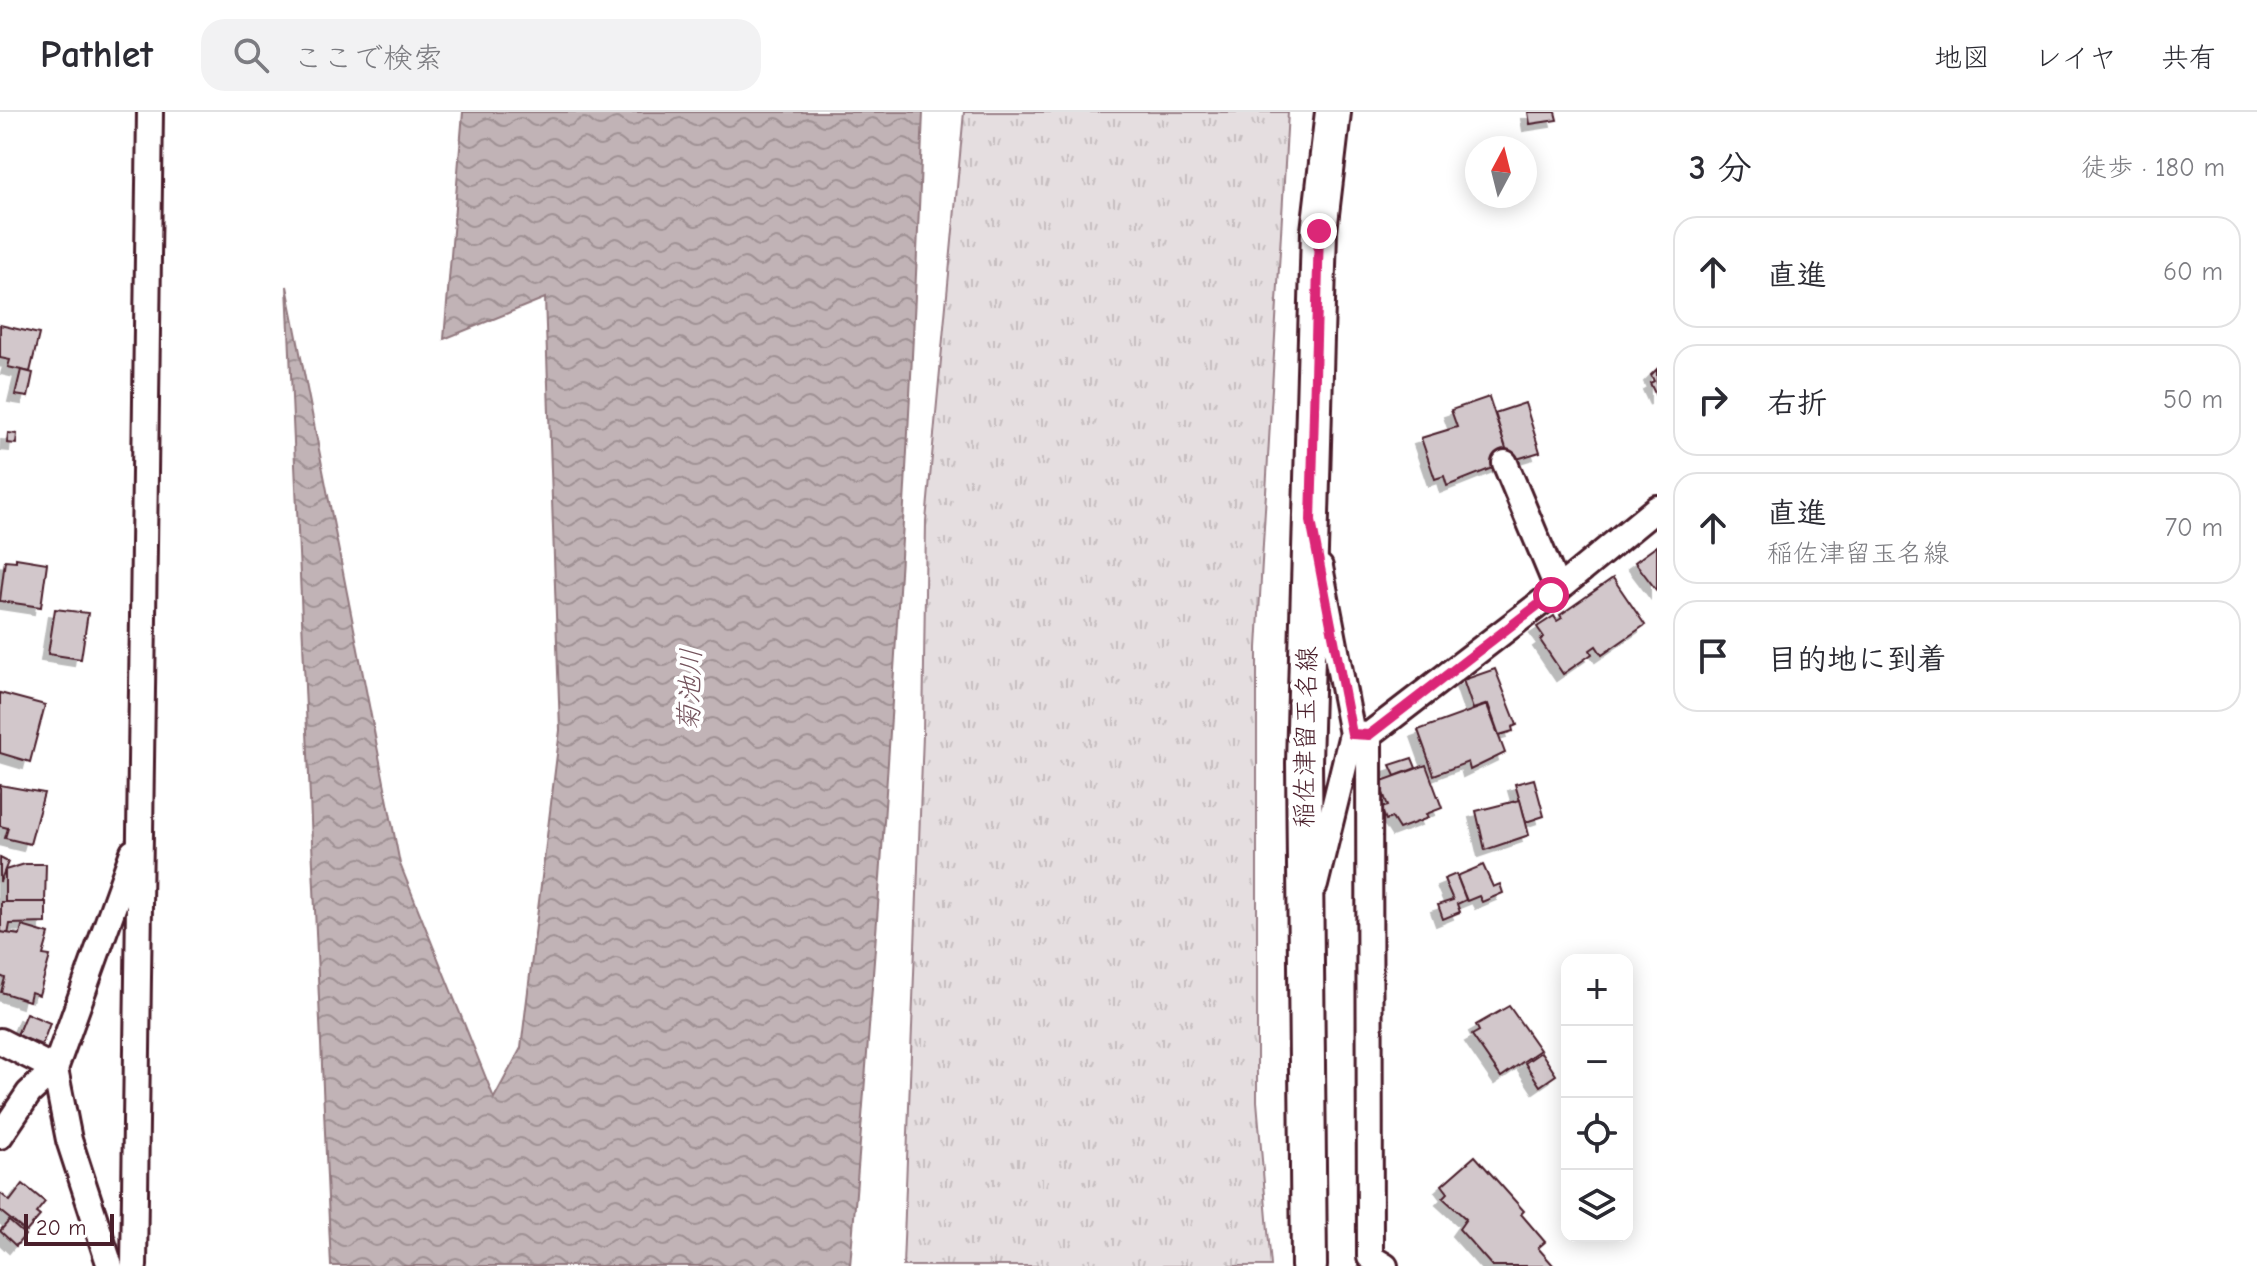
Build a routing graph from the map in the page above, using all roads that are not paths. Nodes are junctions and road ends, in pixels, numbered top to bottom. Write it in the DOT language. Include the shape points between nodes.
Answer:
graph roads {
  1 [pos="150,112"];
  2 [pos="1333,112"];
  3 [pos="1505,463"];
  4 [pos="1657,508"];
  5 [pos="1311,521"];
  6 [pos="1558,590"];
  7 [pos="1360,734"];
  8 [pos="139,835"];
  9 [pos="1305,922"];
  10 [pos="0,1041"];
  11 [pos="55,1069"];
  12 [pos="0,1136"];
  13 [pos="110,1266"];
  14 [pos="134,1266"];
  15 [pos="1309,1266"];
  16 [pos="1385,1266"];
  1 -- 8 [label="street"];
  2 -- 5 [label="main road, 稲佐津留玉名線" via="1319,231"];
  3 -- 6 [label="street"];
  4 -- 6 [label="street"];
  5 -- 7 [label="street"];
  5 -- 9 [label="main road, 稲佐津留玉名線"];
  6 -- 7 [label="street"];
  7 -- 9 [label="street"];
  7 -- 16 [label="street" via="1370,1257"];
  8 -- 11 [label="street"];
  8 -- 14 [label="street"];
  9 -- 15 [label="main road, 稲佐津留玉名線"];
  10 -- 11 [label="street"];
  11 -- 12 [label="street" via="29,1093"];
  11 -- 13 [label="street" via="69,1140"];
}
